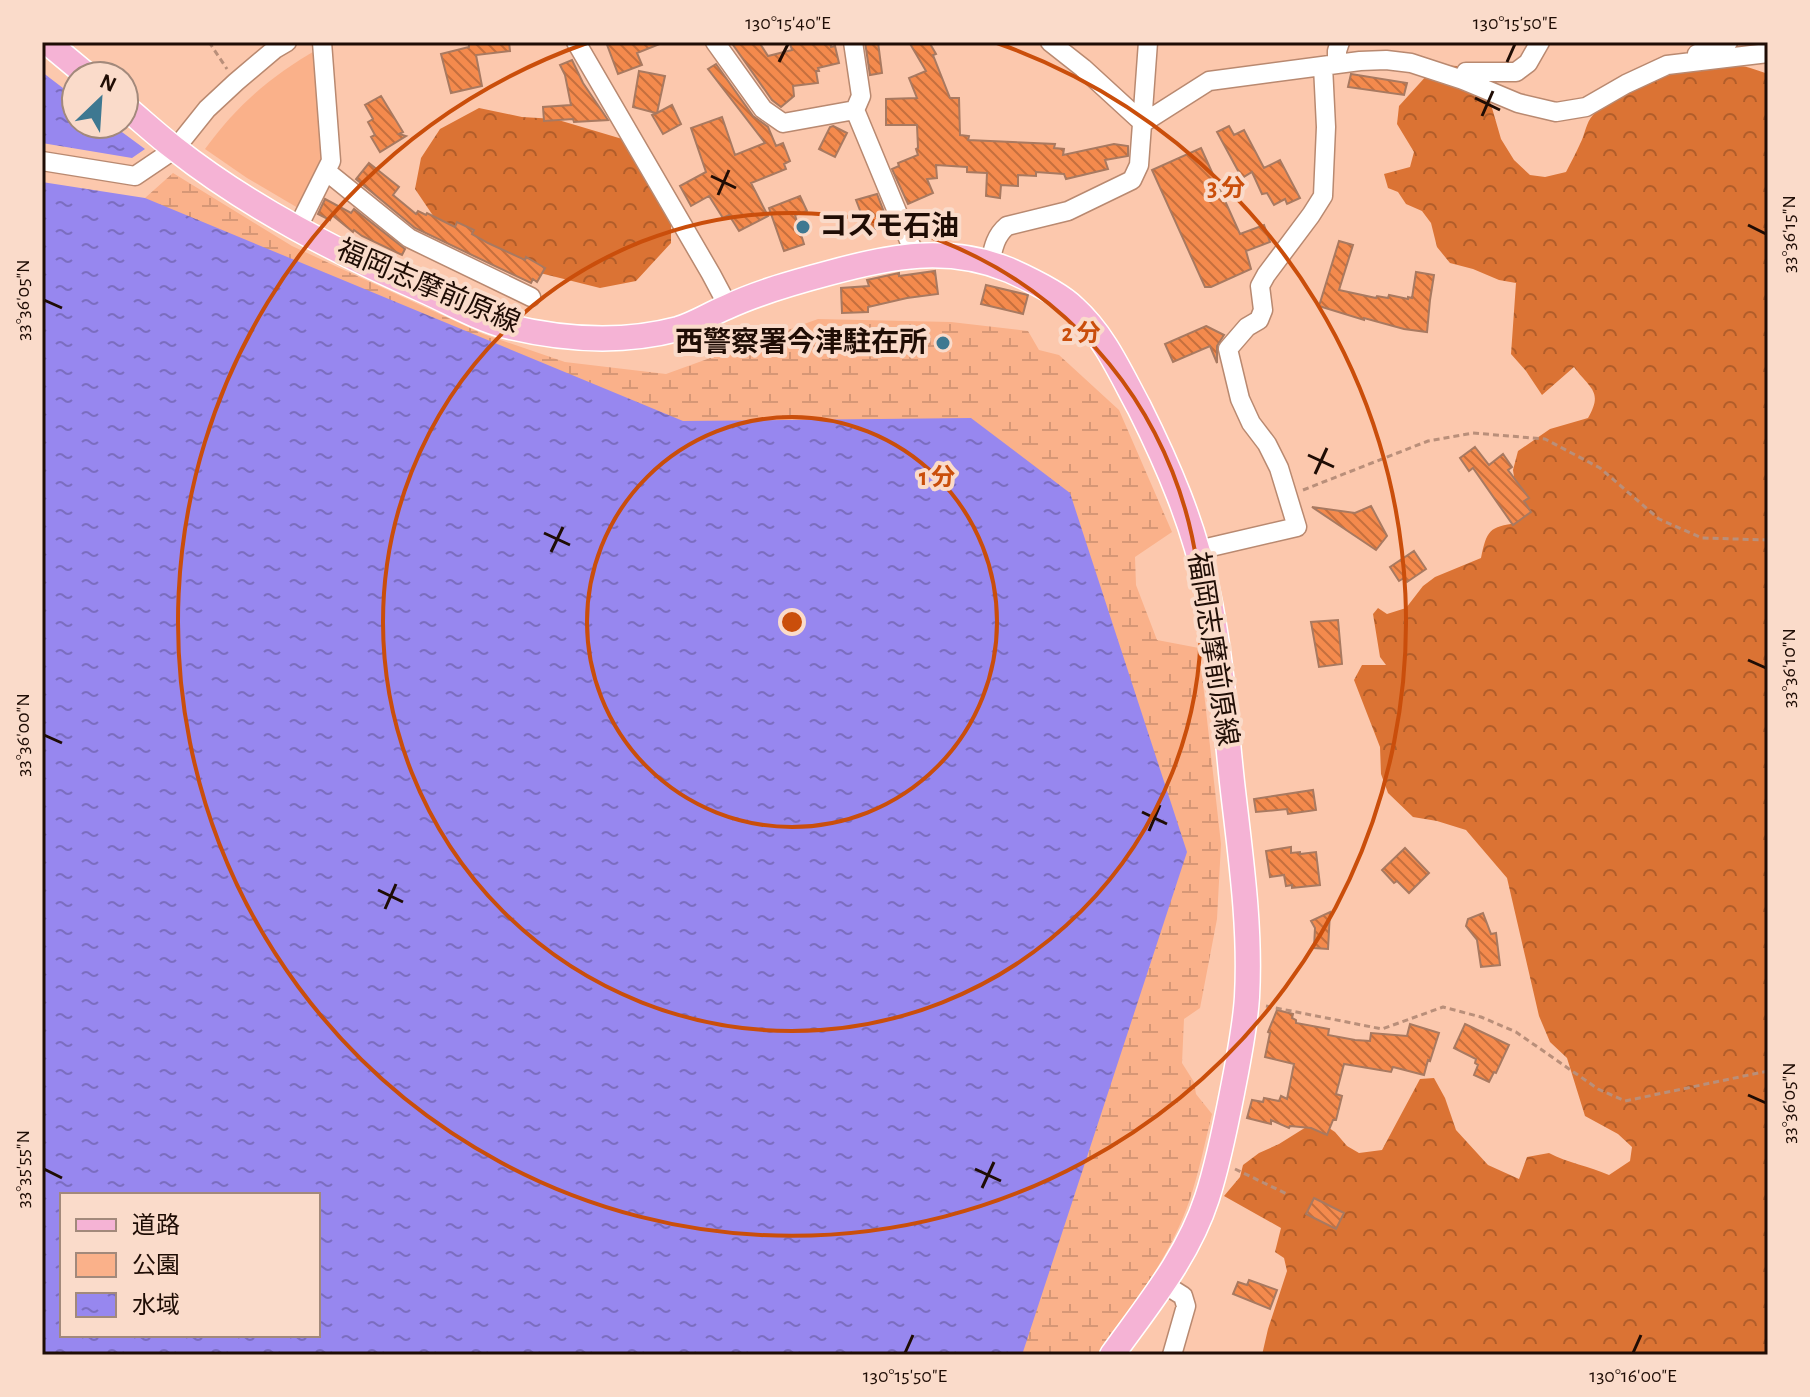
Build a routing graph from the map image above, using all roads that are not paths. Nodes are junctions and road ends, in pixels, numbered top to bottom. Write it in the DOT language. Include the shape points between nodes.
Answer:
graph roads {
  1 [pos="47,42"];
  2 [pos="287,42"];
  3 [pos="322,42"];
  4 [pos="576,42"];
  5 [pos="715,42"];
  6 [pos="853,42"];
  7 [pos="1050,42"];
  8 [pos="1148,42"];
  9 [pos="1340,42"];
  10 [pos="1540,42"];
  11 [pos="1728,42"];
  12 [pos="1768,53"];
  13 [pos="69,60"];
  14 [pos="1330,65"];
  15 [pos="1667,65"];
  16 [pos="1463,80"];
  17 [pos="855,110"];
  18 [pos="140,119"];
  19 [pos="1143,123"];
  20 [pos="175,149"];
  21 [pos="42,161"];
  22 [pos="326,171"];
  23 [pos="297,229"];
  24 [pos="915,255"];
  25 [pos="990,263"];
  26 [pos="531,297"];
  27 [pos="728,306"];
  28 [pos="1198,550"];
  29 [pos="1164,1284"];
  30 [pos="1112,1355"];
  31 [pos="1172,1355"];
  1 -- 13 [label="main road"];
  2 -- 20 [label="street" via="207,109"];
  3 -- 22 [label="street" via="331,161"];
  4 -- 27 [label="street"];
  5 -- 17 [label="street" via="763,109 783,123"];
  6 -- 17 [label="street" via="861,96"];
  7 -- 19 [label="street"];
  8 -- 19 [label="street"];
  9 -- 14 [label="street"];
  10 -- 16 [label="street" via="1516,72 1466,72"];
  11 -- 15 [label="street"];
  12 -- 15 [label="street"];
  14 -- 16 [label="street" via="1386,60"];
  14 -- 19 [label="street" via="1209,81"];
  14 -- 28 [label="street" via="1323,196 1260,286 1259,320 1228,349 1240,399 1279,468 1297,527"];
  15 -- 16 [label="street" via="1586,107 1556,112"];
  17 -- 24 [label="street"];
  18 -- 20 [label="main road, 福岡志摩前原線"];
  19 -- 25 [label="street" via="1139,165 1132,180 1068,211 1007,226"];
  20 -- 21 [label="street" via="135,176"];
  20 -- 23 [label="main road, 福岡志摩前原線"];
  22 -- 23 [label="street"];
  22 -- 26 [label="street" via="409,238"];
  23 -- 27 [label="main road, 福岡志摩前原線" via="500,325 547,335 635,337 685,327"];
  24 -- 25 [label="main road, 福岡志摩前原線"];
  24 -- 27 [label="main road, 福岡志摩前原線" via="819,276"];
  25 -- 28 [label="main road, 福岡志摩前原線" via="1070,304 1093,328 1149,426"];
  28 -- 29 [label="main road, 福岡志摩前原線" via="1214,622 1235,806 1248,939 1246,1002 1238,1062 1205,1205"];
  29 -- 30 [label="main road, 福岡志摩前原線"];
  29 -- 31 [label="street" via="1183,1296 1186,1306"];
}
